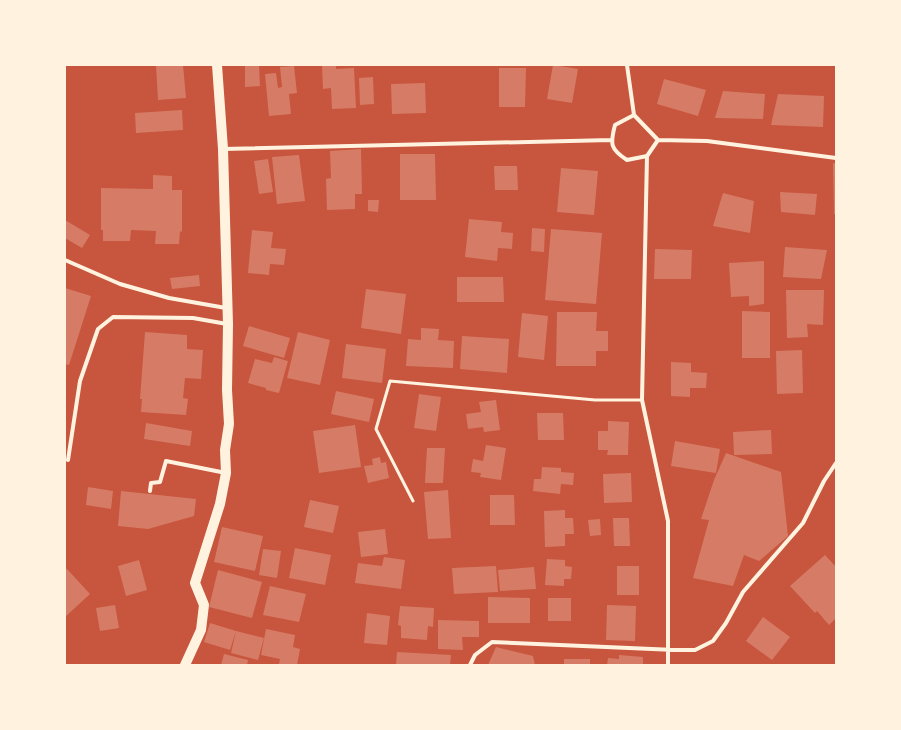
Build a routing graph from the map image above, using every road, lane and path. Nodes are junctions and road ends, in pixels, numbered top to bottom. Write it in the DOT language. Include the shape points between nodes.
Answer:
graph roads {
  1 [pos="217,65"];
  2 [pos="627,65"];
  3 [pos="634,116"];
  4 [pos="611,140"];
  5 [pos="658,140"];
  6 [pos="223,149"];
  7 [pos="647,156"];
  8 [pos="836,158"];
  9 [pos="65,260"];
  10 [pos="227,308"];
  11 [pos="228,324"];
  12 [pos="642,400"];
  13 [pos="68,460"];
  14 [pos="836,463"];
  15 [pos="226,473"];
  16 [pos="150,491"];
  17 [pos="413,501"];
  18 [pos="667,650"];
  19 [pos="185,665"];
  20 [pos="470,665"];
  21 [pos="668,665"];
  1 -- 6 [label="main road"];
  2 -- 3 [label="street"];
  3 -- 4 [label="street" via="614,125"];
  3 -- 5 [label="street"];
  4 -- 6 [label="street"];
  4 -- 7 [label="street" via="616,152 627,160"];
  5 -- 7 [label="street"];
  5 -- 8 [label="street" via="706,141"];
  6 -- 10 [label="main road"];
  7 -- 12 [label="street"];
  9 -- 10 [label="street" via="120,284 169,298"];
  10 -- 11 [label="main road"];
  11 -- 13 [label="street" via="193,318 113,316 98,329 80,381"];
  11 -- 15 [label="main road" via="229,424 225,450"];
  12 -- 17 [label="lane" via="596,400 390,380 376,429"];
  12 -- 18 [label="street" via="668,521"];
  14 -- 18 [label="street" via="803,523 743,592 713,641 695,650"];
  15 -- 16 [label="street" via="166,461 160,482 151,484"];
  15 -- 19 [label="main road" via="220,504 195,583 204,605 201,630"];
  18 -- 20 [label="street" via="492,642 476,655"];
  18 -- 21 [label="street"];
}
